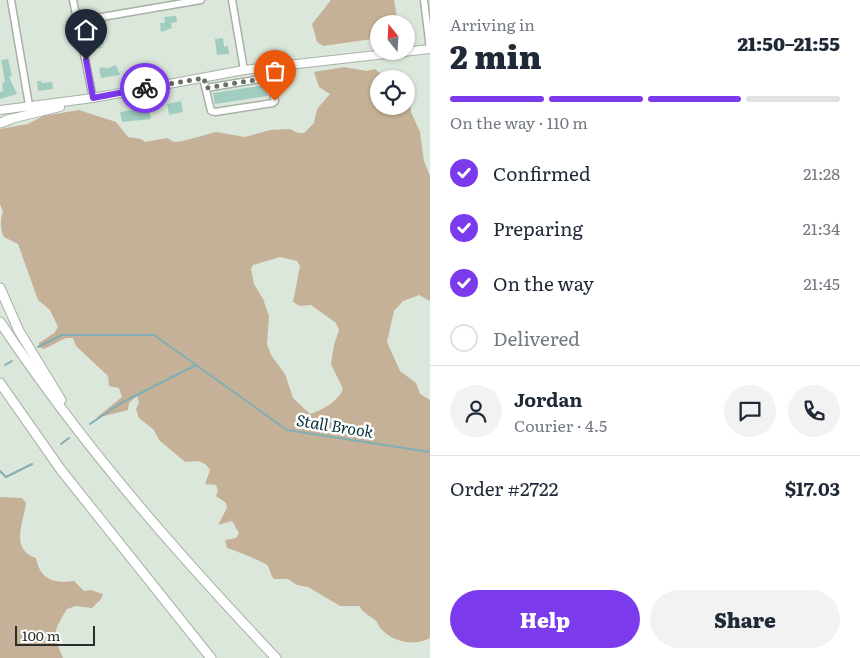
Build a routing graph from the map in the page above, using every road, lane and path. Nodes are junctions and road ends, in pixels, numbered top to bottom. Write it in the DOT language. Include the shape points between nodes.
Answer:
graph roads {
  1 [pos="11,0"];
  2 [pos="74,0"];
  3 [pos="201,0"];
  4 [pos="232,0"];
  5 [pos="424,0"];
  6 [pos="78,21"];
  7 [pos="430,49"];
  8 [pos="269,67"];
  9 [pos="244,70"];
  10 [pos="204,78"];
  11 [pos="267,78"];
  12 [pos="206,88"];
  13 [pos="93,98"];
  14 [pos="0,110"];
  15 [pos="30,111"];
  16 [pos="11,119"];
  17 [pos="0,122"];
  18 [pos="0,288"];
  19 [pos="0,322"];
  20 [pos="0,383"];
  21 [pos="0,392"];
  22 [pos="90,447"];
  23 [pos="49,454"];
  24 [pos="211,658"];
  25 [pos="276,658"];
  1 -- 15 [label="street"];
  2 -- 6 [label="street"];
  3 -- 6 [label="street"];
  4 -- 9 [label="street"];
  5 -- 7 [label="street"];
  6 -- 13 [label="street"];
  7 -- 8 [label="main road"];
  8 -- 9 [label="main road"];
  8 -- 11 [label="street"];
  9 -- 10 [label="main road"];
  10 -- 12 [label="street"];
  10 -- 13 [label="main road"];
  11 -- 12 [label="street"];
  11 -- 12 [label="street" via="271,80 273,103 215,112 211,111"];
  13 -- 15 [label="main road"];
  14 -- 15 [label="main road"];
  15 -- 16 [label="main road"];
  16 -- 17 [label="highway"];
  18 -- 22 [label="highway" via="24,339"];
  19 -- 22 [label="highway"];
  20 -- 23 [label="highway"];
  21 -- 23 [label="highway"];
  22 -- 25 [label="highway" via="170,544"];
  23 -- 24 [label="highway"];
}
